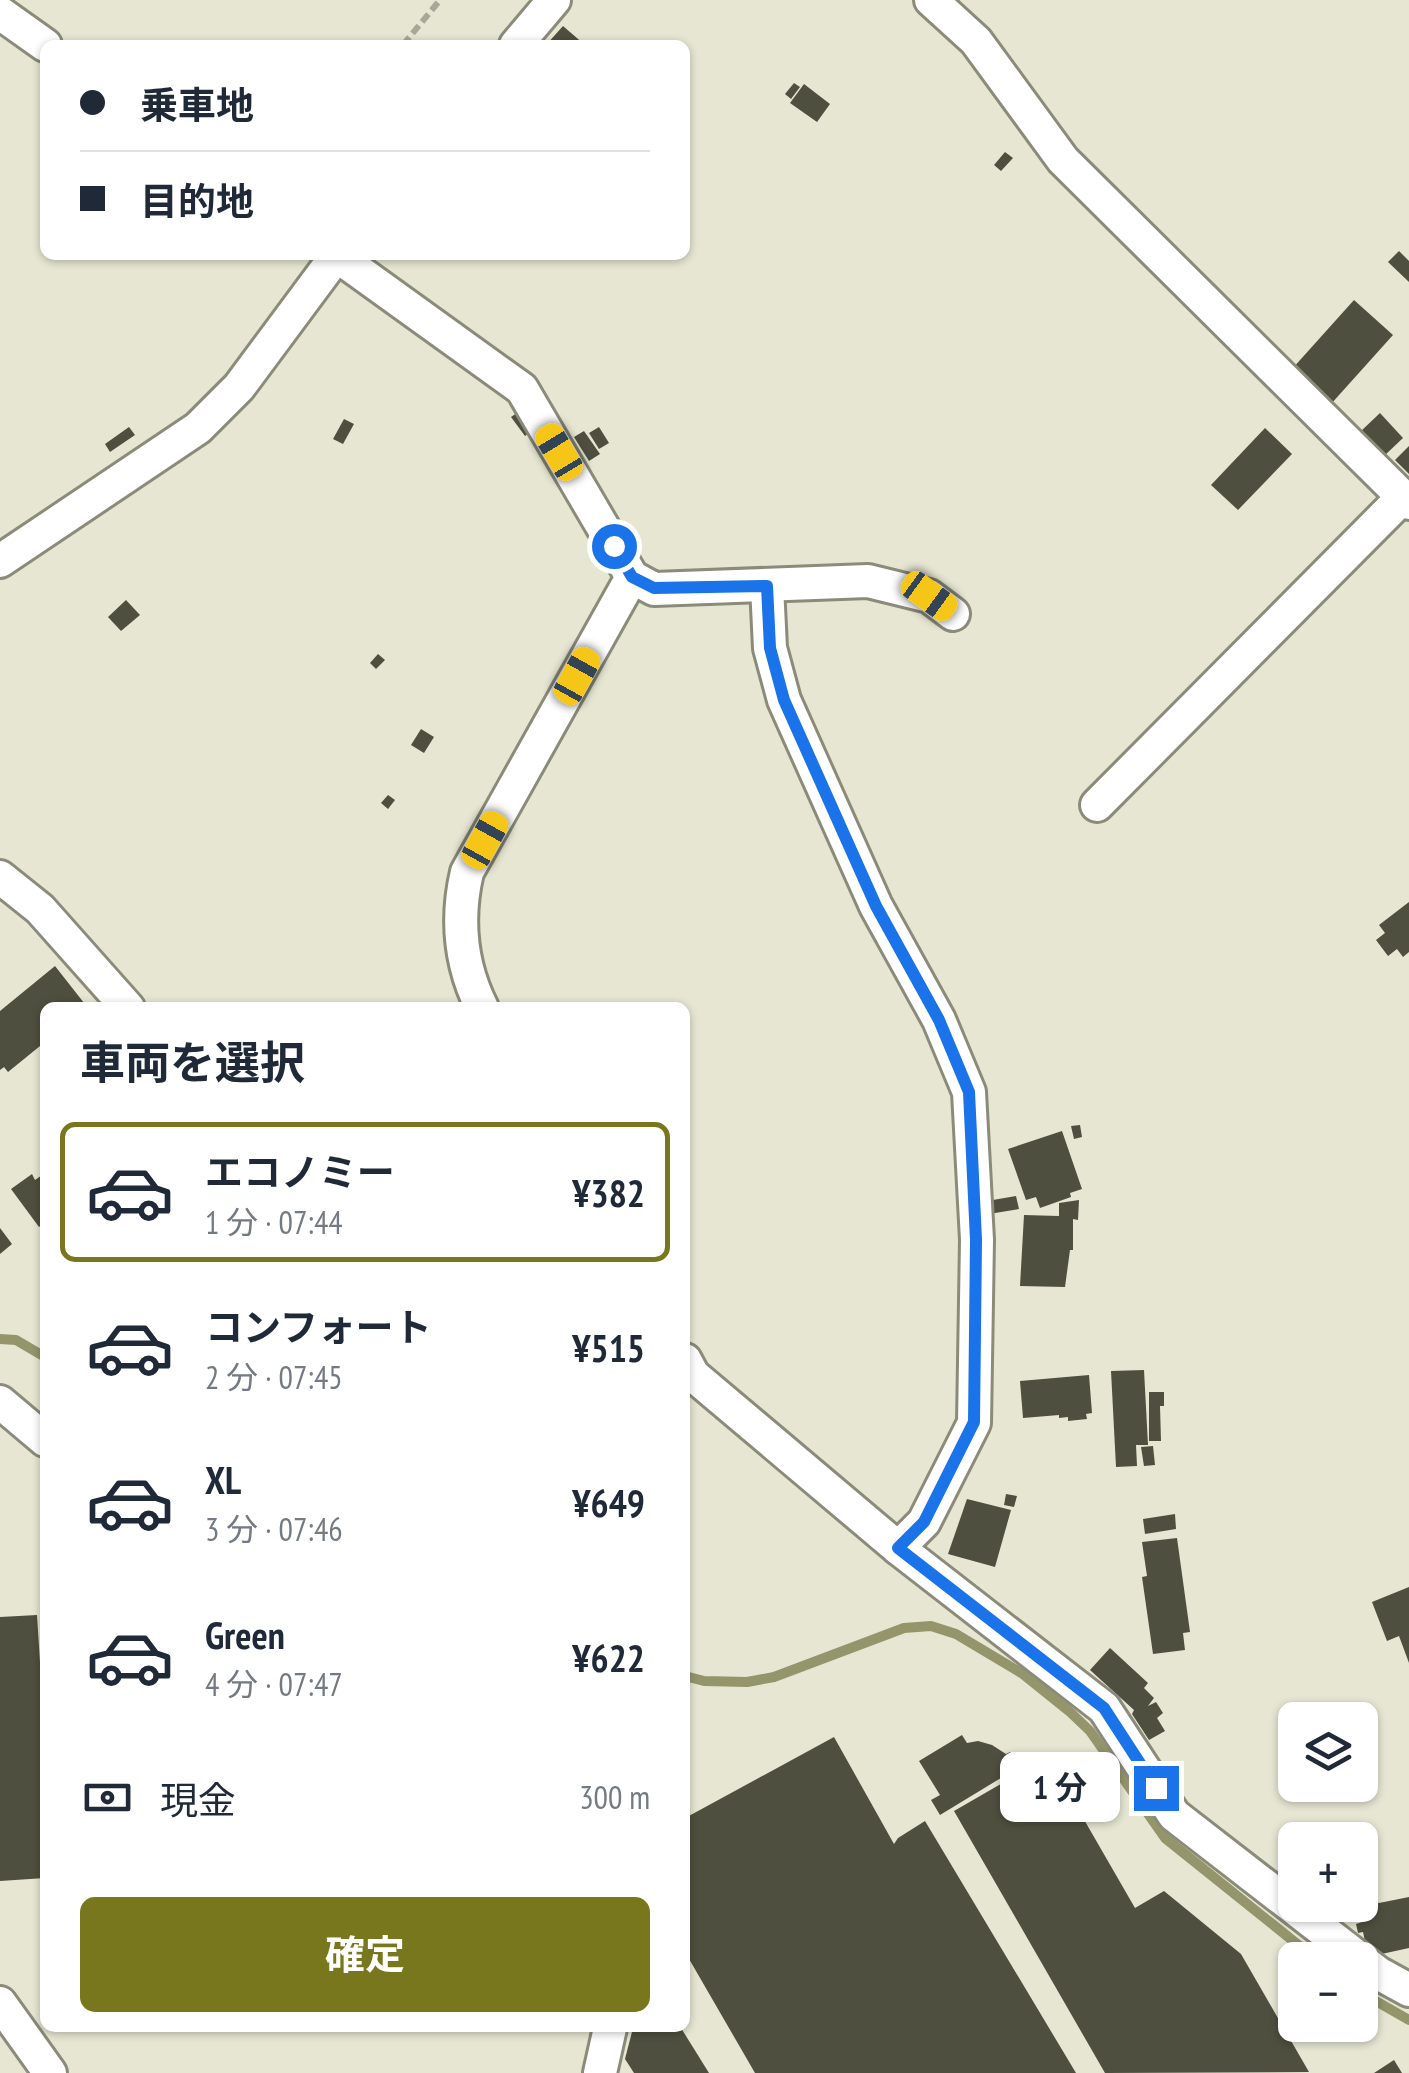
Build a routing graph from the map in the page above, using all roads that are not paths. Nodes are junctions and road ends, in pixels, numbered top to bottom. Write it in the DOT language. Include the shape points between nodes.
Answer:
graph roads {
  1 [pos="554,0"];
  2 [pos="931,0"];
  3 [pos="0,12"];
  4 [pos="520,40"];
  5 [pos="40,41"];
  6 [pos="333,260"];
  7 [pos="344,260"];
  8 [pos="1406,500"];
  9 [pos="0,561"];
  10 [pos="632,577"];
  11 [pos="767,586"];
  12 [pos="953,614"];
  13 [pos="1097,805"];
  14 [pos="0,877"];
  15 [pos="123,1002"];
  16 [pos="479,1002"];
  17 [pos="690,1372"];
  18 [pos="0,1402"];
  19 [pos="40,1436"];
  20 [pos="898,1548"];
  21 [pos="1409,1990"];
  22 [pos="0,2003"];
  23 [pos="609,2032"];
  24 [pos="50,2073"];
  25 [pos="600,2073"];
  1 -- 4 [label="street"];
  2 -- 8 [label="street" via="976,41 1063,160"];
  3 -- 5 [label="street"];
  6 -- 9 [label="street" via="239,387 198,428"];
  7 -- 10 [label="street" via="522,389"];
  8 -- 13 [label="street"];
  10 -- 11 [label="street" via="654,588"];
  10 -- 16 [label="street" via="467,872 459,906 462,948"];
  11 -- 12 [label="street" via="868,581 929,596"];
  11 -- 20 [label="street" via="770,648 784,700 969,1092 974,1422 924,1522"];
  14 -- 15 [label="street" via="40,909"];
  17 -- 20 [label="street"];
  18 -- 19 [label="street"];
  20 -- 21 [label="street" via="1104,1708 1174,1815"];
  22 -- 24 [label="street"];
  23 -- 25 [label="street"];
}
